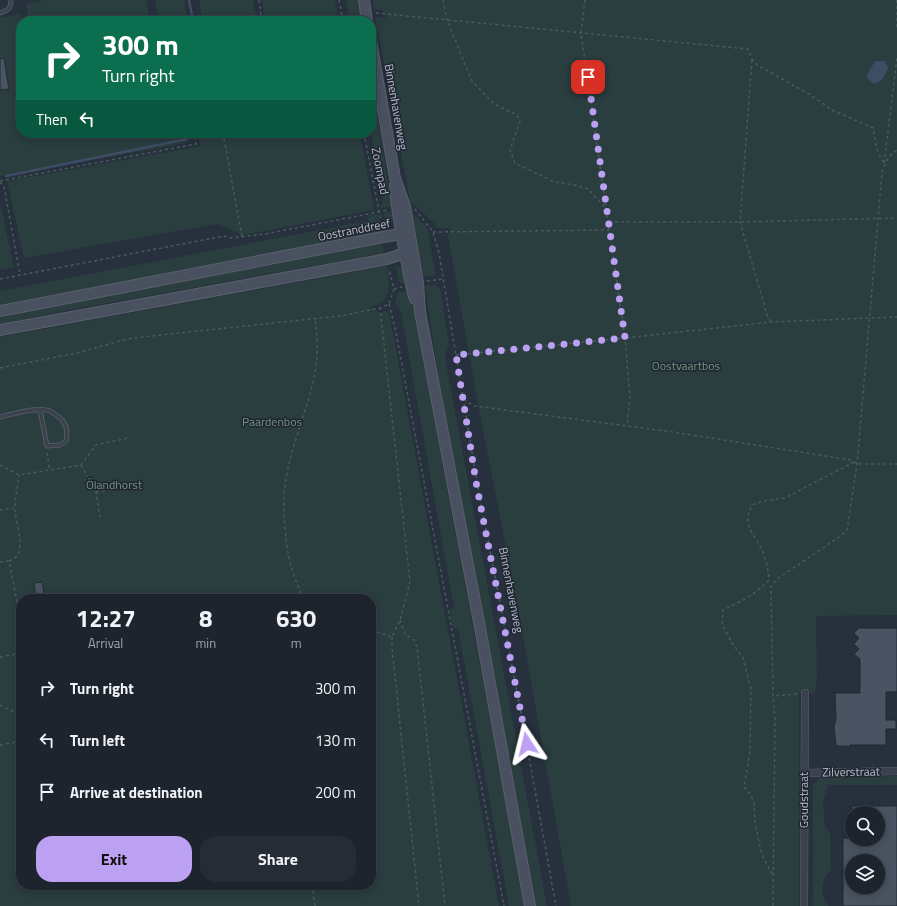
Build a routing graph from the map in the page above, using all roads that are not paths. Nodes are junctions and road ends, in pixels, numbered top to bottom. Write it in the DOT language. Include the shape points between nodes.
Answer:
graph roads {
  1 [pos="11,0"];
  2 [pos="364,0"];
  3 [pos="0,13"];
  4 [pos="367,16"];
  5 [pos="376,68"];
  6 [pos="396,178"];
  7 [pos="401,234"];
  8 [pos="411,242"];
  9 [pos="405,254"];
  10 [pos="0,311"];
  11 [pos="420,312"];
  12 [pos="0,330"];
  13 [pos="40,410"];
  14 [pos="0,416"];
  15 [pos="804,693"];
  16 [pos="897,771"];
  17 [pos="804,773"];
  18 [pos="530,906"];
  19 [pos="804,906"];
  1 -- 3 [label="lane" via="11,7"];
  2 -- 4 [label="main road"];
  5 -- 6 [label="main road, Binnenhavenweg"];
  6 -- 7 [label="main road, Binnenhavenweg"];
  6 -- 8 [label="main road, Binnenhavenweg" via="405,206"];
  7 -- 8 [label="main road, Oostranddreef"];
  7 -- 9 [label="main road, Binnenhavenweg"];
  7 -- 10 [label="main road, Oostranddreef"];
  8 -- 9 [label="main road"];
  8 -- 11 [label="main road, Binnenhavenweg"];
  9 -- 11 [label="main road, Binnenhavenweg" via="412,291"];
  9 -- 12 [label="main road"];
  11 -- 18 [label="main road, Binnenhavenweg"];
  13 -- 13 [label="lane" via="47,446 60,445 66,441 67,428 63,422 51,411"];
  13 -- 14 [label="lane"];
  15 -- 17 [label="street, Goudstraat"];
  16 -- 17 [label="street, Zilverstraat"];
  17 -- 19 [label="street, Goudstraat"];
}
